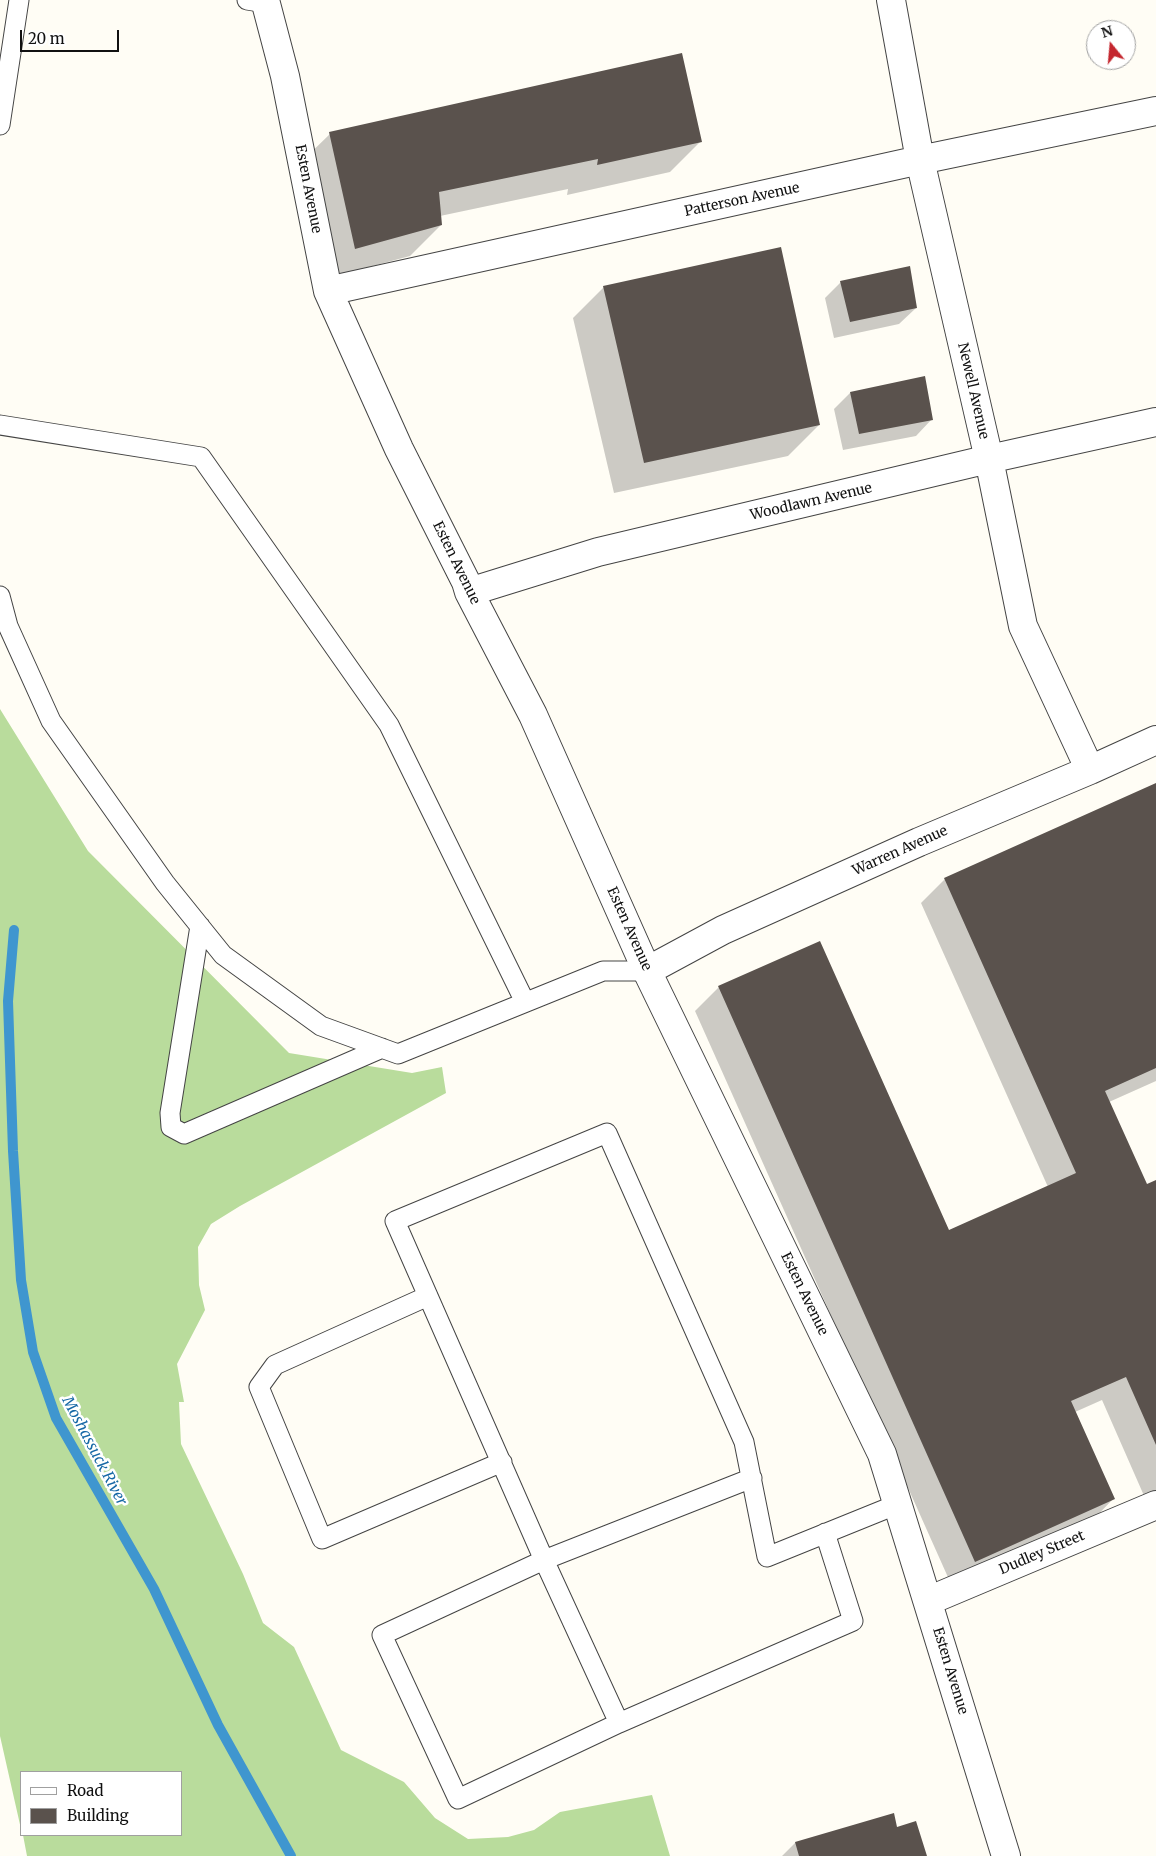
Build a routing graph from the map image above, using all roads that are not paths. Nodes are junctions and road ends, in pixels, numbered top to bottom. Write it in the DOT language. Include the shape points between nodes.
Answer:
graph roads {
  1 [pos="19,0"];
  2 [pos="891,0"];
  3 [pos="264,1"];
  4 [pos="1156,111"];
  5 [pos="0,125"];
  6 [pos="920,160"];
  7 [pos="328,291"];
  8 [pos="1156,422"];
  9 [pos="0,425"];
  10 [pos="989,459"];
  11 [pos="469,592"];
  12 [pos="0,596"];
  13 [pos="1156,740"];
  14 [pos="1090,770"];
  15 [pos="200,926"];
  16 [pos="647,971"];
  17 [pos="525,1002"];
  18 [pos="382,1048"];
  19 [pos="428,1296"];
  20 [pos="502,1462"];
  21 [pos="752,1478"];
  22 [pos="898,1504"];
  23 [pos="1156,1505"];
  24 [pos="825,1534"];
  25 [pos="544,1560"];
  26 [pos="928,1601"];
  27 [pos="619,1723"];
  28 [pos="1006,1856"];
  1 -- 5 [label="lane"];
  2 -- 6 [label="street, Newell Avenue"];
  3 -- 7 [label="street, Esten Avenue" via="285,76"];
  4 -- 6 [label="street, Patterson Avenue"];
  6 -- 7 [label="street, Patterson Avenue"];
  6 -- 10 [label="street, Newell Avenue"];
  7 -- 11 [label="street, Esten Avenue" via="399,449"];
  8 -- 10 [label="street, Woodlawn Avenue"];
  9 -- 17 [label="lane" via="201,457 389,725"];
  10 -- 11 [label="street, Woodlawn Avenue" via="598,552"];
  10 -- 14 [label="street, Newell Avenue" via="1023,626"];
  11 -- 16 [label="street, Esten Avenue" via="533,715"];
  12 -- 15 [label="lane" via="8,626 51,721 165,883"];
  13 -- 14 [label="street, Warren Avenue"];
  14 -- 16 [label="street, Warren Avenue" via="723,930"];
  15 -- 18 [label="lane" via="224,954 321,1026"];
  15 -- 18 [label="lane" via="170,1113 171,1128 184,1134"];
  16 -- 17 [label="lane" via="603,970"];
  16 -- 22 [label="street, Esten Avenue" via="882,1454"];
  17 -- 18 [label="lane" via="398,1054"];
  19 -- 20 [label="lane"];
  19 -- 20 [label="lane" via="275,1365 259,1386 322,1539"];
  19 -- 21 [label="lane" via="395,1222 607,1133 744,1442"];
  20 -- 25 [label="lane"];
  21 -- 24 [label="lane" via="767,1557"];
  21 -- 25 [label="lane"];
  22 -- 24 [label="lane"];
  22 -- 26 [label="street, Esten Avenue"];
  23 -- 26 [label="street, Dudley Street"];
  24 -- 27 [label="lane" via="854,1621"];
  25 -- 27 [label="lane"];
  25 -- 27 [label="lane" via="382,1635 458,1800"];
  26 -- 28 [label="street, Esten Avenue"];
}
